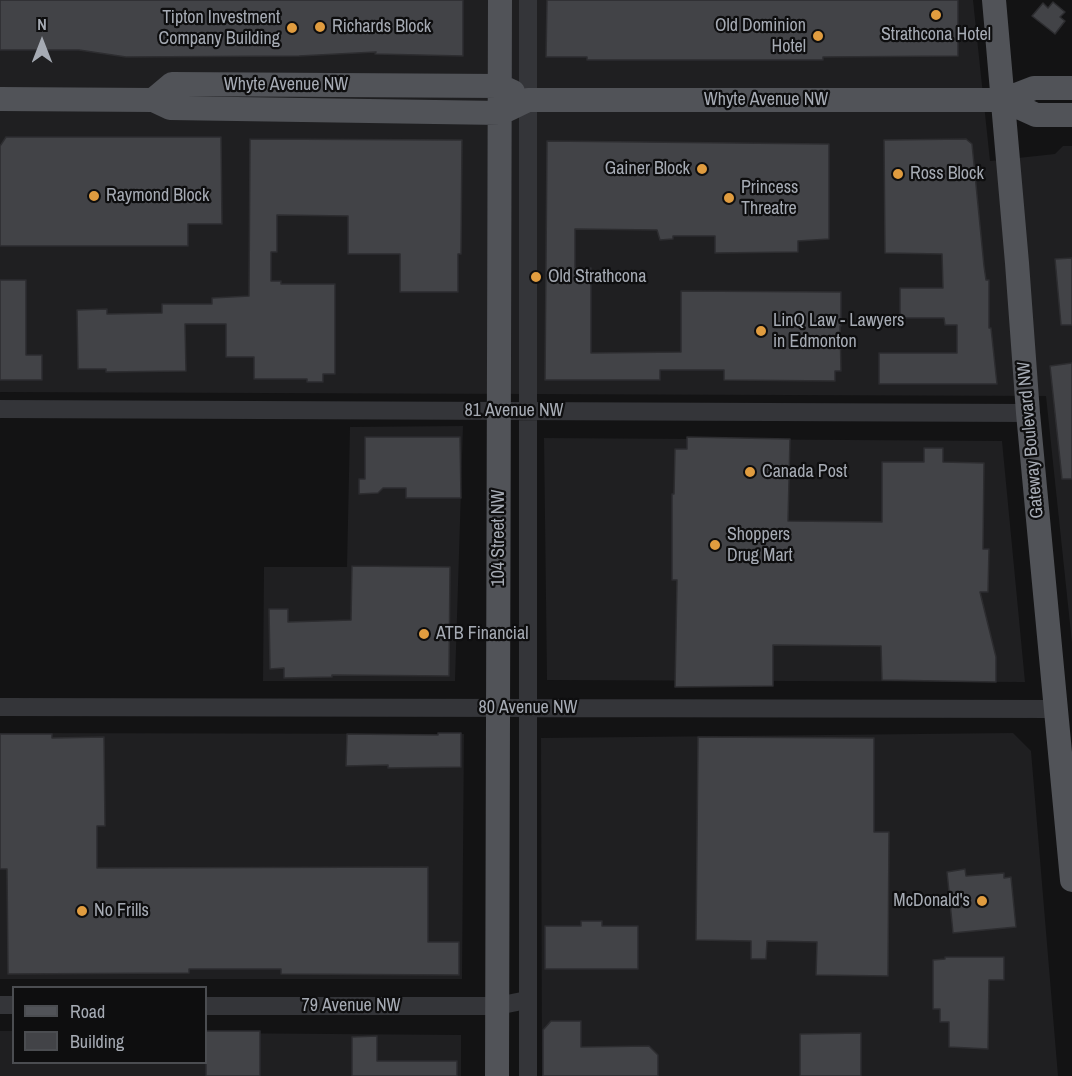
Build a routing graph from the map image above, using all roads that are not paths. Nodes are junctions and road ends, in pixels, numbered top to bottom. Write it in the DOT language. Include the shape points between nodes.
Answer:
graph roads {
  1 [pos="500,0"];
  2 [pos="528,0"];
  3 [pos="994,0"];
  4 [pos="500,86"];
  5 [pos="1072,88"];
  6 [pos="0,99"];
  7 [pos="153,100"];
  8 [pos="528,100"];
  9 [pos="1003,100"];
  10 [pos="501,112"];
  11 [pos="1072,115"];
  12 [pos="0,409"];
  13 [pos="527,411"];
  14 [pos="500,412"];
  15 [pos="1028,413"];
  16 [pos="0,707"];
  17 [pos="498,708"];
  18 [pos="528,708"];
  19 [pos="1056,709"];
  20 [pos="1072,880"];
  21 [pos="527,1000"];
  22 [pos="207,1006"];
  23 [pos="497,1006"];
  24 [pos="497,1076"];
  25 [pos="528,1076"];
  1 -- 4 [label="main road, 104 Street NW"];
  2 -- 8 [label="street, 104 Street NW"];
  3 -- 9 [label="main road, Gateway Boulevard NW"];
  4 -- 7 [label="main road, Whyte Avenue NW" via="172,84"];
  4 -- 8 [label="main road, Whyte Avenue NW"];
  4 -- 10 [label="main road, 104 Street NW"];
  5 -- 9 [label="main road, Whyte Avenue NW" via="1034,88"];
  6 -- 7 [label="main road, Whyte Avenue NW"];
  7 -- 10 [label="main road, Whyte Avenue NW" via="170,108"];
  8 -- 9 [label="main road, Whyte Avenue NW"];
  8 -- 10 [label="main road, Whyte Avenue NW"];
  8 -- 13 [label="street, 104 Street NW"];
  9 -- 11 [label="main road, Whyte Avenue NW" via="1036,115"];
  9 -- 15 [label="main road, Gateway Boulevard NW"];
  10 -- 14 [label="main road, 104 Street NW"];
  12 -- 14 [label="street, 81 Avenue NW"];
  13 -- 14 [label="street, 81 Avenue NW"];
  13 -- 15 [label="street, 81 Avenue NW"];
  13 -- 18 [label="street, 104 Street NW"];
  14 -- 17 [label="main road, 104 Street NW"];
  15 -- 19 [label="main road, Gateway Boulevard NW"];
  16 -- 17 [label="street, 80 Avenue NW"];
  17 -- 18 [label="street, 80 Avenue NW"];
  17 -- 23 [label="main road, 104 Street NW"];
  18 -- 19 [label="street, 80 Avenue NW"];
  18 -- 21 [label="street, 104 Street NW"];
  19 -- 20 [label="main road, Gateway Boulevard NW"];
  21 -- 23 [label="street, 79 Avenue NW"];
  21 -- 25 [label="street, 104 Street NW"];
  22 -- 23 [label="street, 79 Avenue NW"];
  23 -- 24 [label="main road, 104 Street NW"];
}
